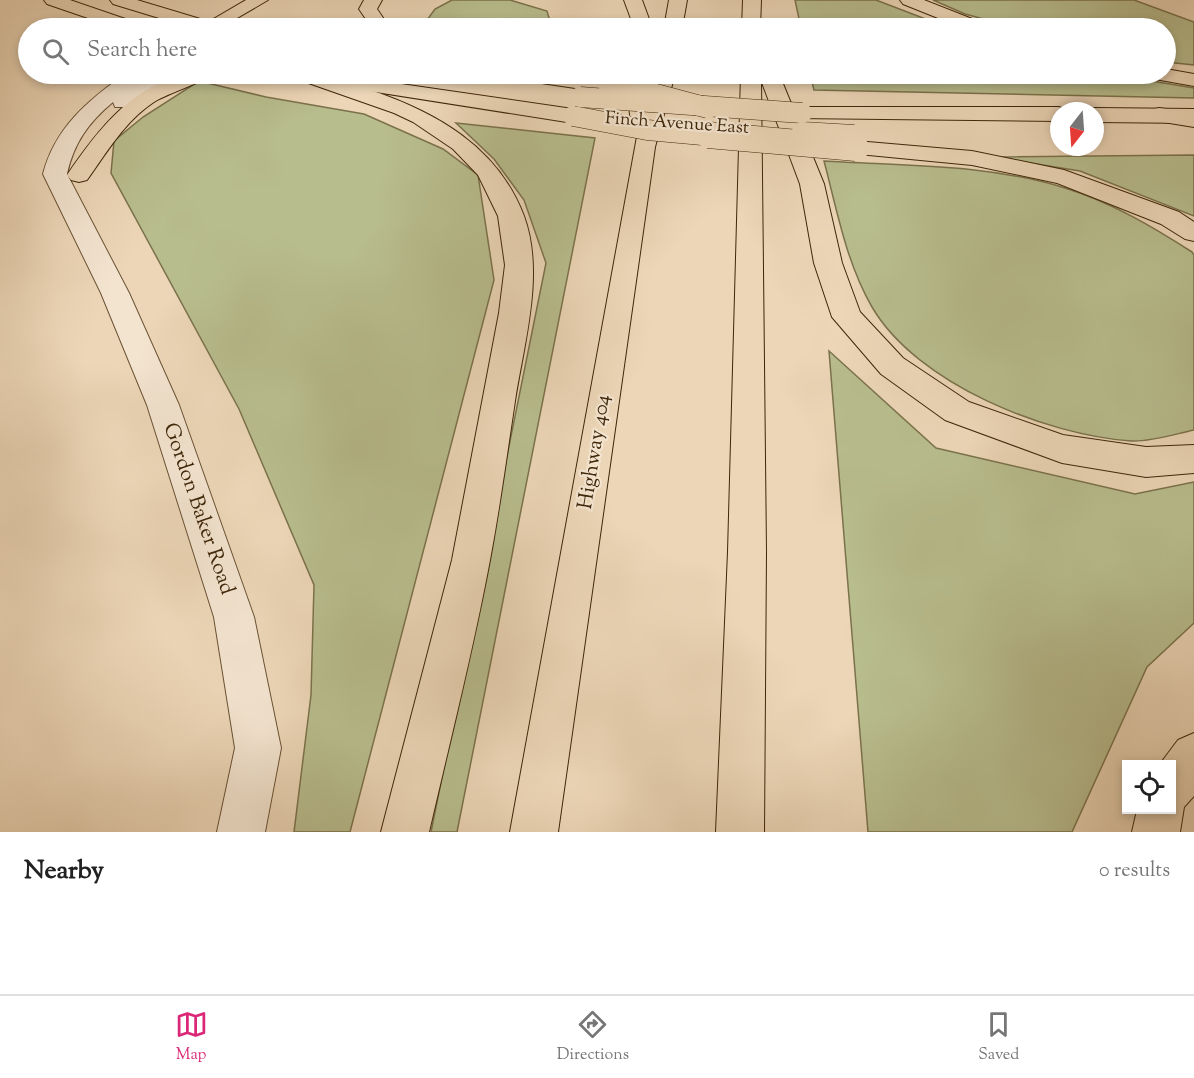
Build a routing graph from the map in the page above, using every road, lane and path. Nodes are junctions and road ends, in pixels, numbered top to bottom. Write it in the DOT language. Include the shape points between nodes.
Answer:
graph roads {
  1 [pos="53,0"];
  2 [pos="119,0"];
  3 [pos="259,0"];
  4 [pos="373,0"];
  5 [pos="633,0"];
  6 [pos="678,0"];
  7 [pos="752,0"];
  8 [pos="909,0"];
  9 [pos="104,18"];
  10 [pos="176,18"];
  11 [pos="226,18"];
  12 [pos="374,18"];
  13 [pos="640,18"];
  14 [pos="675,18"];
  15 [pos="751,18"];
  16 [pos="953,18"];
  17 [pos="1176,77"];
  18 [pos="1194,80"];
  19 [pos="124,84"];
  20 [pos="150,84"];
  21 [pos="170,84"];
  22 [pos="328,84"];
  23 [pos="384,84"];
  24 [pos="464,84"];
  25 [pos="589,84"];
  26 [pos="637,84"];
  27 [pos="662,84"];
  28 [pos="751,84"];
  29 [pos="773,84"];
  30 [pos="577,106"];
  31 [pos="708,108"];
  32 [pos="1050,114"];
  33 [pos="1104,115"];
  34 [pos="1159,115"];
  35 [pos="1194,116"];
  36 [pos="1194,120"];
  37 [pos="1050,134"];
  38 [pos="1104,134"];
  39 [pos="1194,134"];
  40 [pos="855,142"];
  41 [pos="644,147"];
  42 [pos="74,190"];
  43 [pos="1194,233"];
  44 [pos="1194,459"];
  45 [pos="1194,756"];
  46 [pos="1176,782"];
  47 [pos="1160,814"];
  48 [pos="241,832"];
  49 [pos="405,832"];
  50 [pos="534,832"];
  51 [pos="740,832"];
  52 [pos="1156,832"];
  1 -- 9 [label="main road"];
  2 -- 10 [label="main road"];
  3 -- 11 [label="main road"];
  4 -- 12 [label="main road" via="368,9"];
  5 -- 13 [label="main road"];
  6 -- 14 [label="main road"];
  7 -- 15 [label="main road"];
  8 -- 16 [label="main road"];
  17 -- 18 [label="main road"];
  19 -- 42 [label="street, Gordon Baker Road" via="100,102 63,147 55,174"];
  20 -- 42 [label="street" via="117,106 98,126 87,142"];
  21 -- 42 [label="main road" via="130,109 101,140"];
  22 -- 49 [label="main road" via="402,108 461,144 488,172 512,216 519,265 471,560"];
  23 -- 30 [label="main road, Finch Avenue East"];
  24 -- 30 [label="main road, Finch Avenue East"];
  25 -- 31 [label="main road, bridge" via="652,93"];
  26 -- 41 [label="main road"];
  27 -- 41 [label="main road, Highway 404"];
  28 -- 51 [label="main road"];
  29 -- 44 [label="main road" via="812,184 828,263 847,317 892,366 957,411 1062,449 1146,462"];
  30 -- 31 [label="main road, Finch Avenue East, bridge"];
  30 -- 40 [label="main road, bridge" via="647,130"];
  31 -- 32 [label="main road, Finch Avenue East, bridge" via="836,114"];
  33 -- 34 [label="main road"];
  34 -- 35 [label="main road"];
  34 -- 36 [label="main road"];
  37 -- 40 [label="main road"];
  38 -- 39 [label="main road"];
  40 -- 43 [label="main road" via="1064,177 1170,218"];
  41 -- 50 [label="main road, Highway 404"];
  42 -- 48 [label="street, Gordon Baker Road" via="163,405 234,617 258,748"];
  45 -- 46 [label="main road"];
  47 -- 52 [label="main road"];
}
